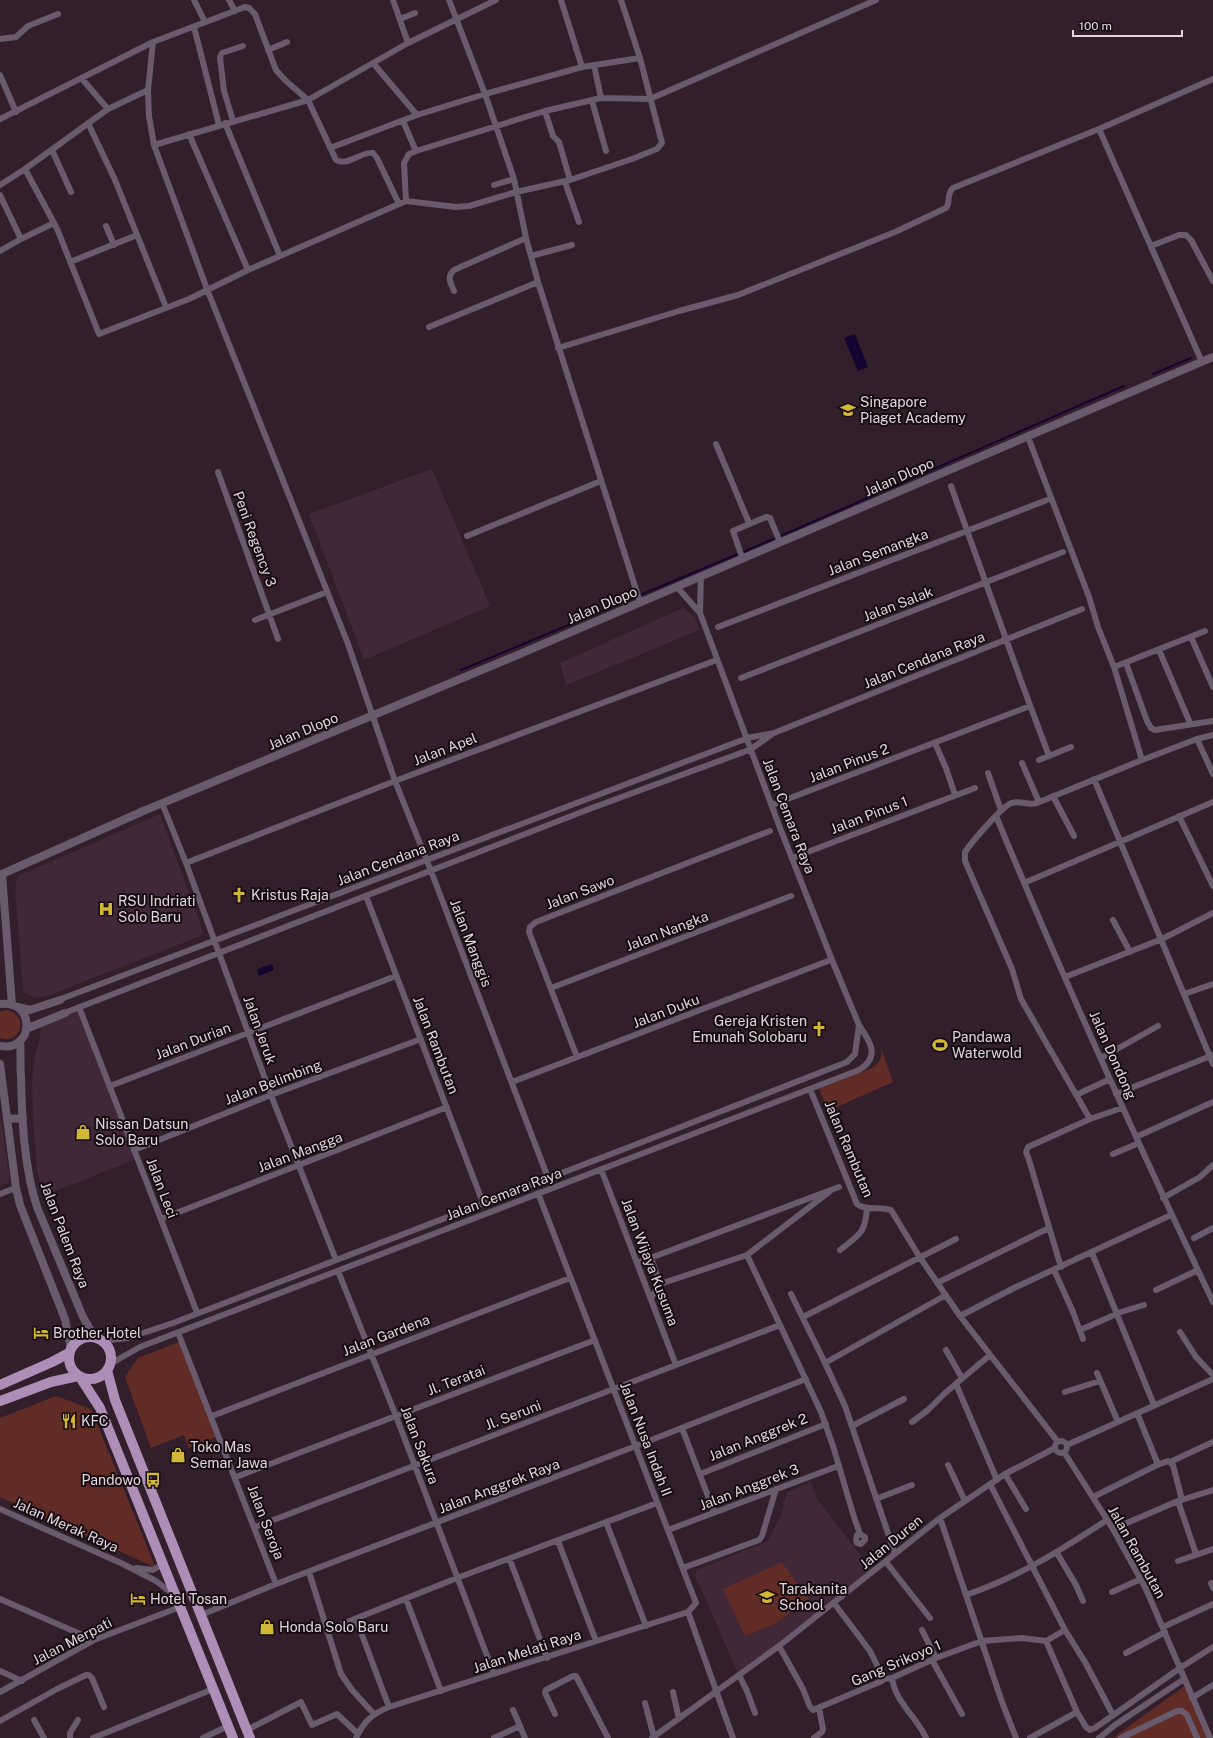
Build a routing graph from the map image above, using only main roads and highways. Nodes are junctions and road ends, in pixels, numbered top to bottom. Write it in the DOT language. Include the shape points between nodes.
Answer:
graph roads {
  1 [pos="70,1351"];
  2 [pos="109,1367"];
  3 [pos="79,1377"];
  4 [pos="0,1385"];
  5 [pos="0,1401"];
  6 [pos="137,1454"];
  7 [pos="121,1460"];
  8 [pos="248,1734"];
  9 [pos="232,1738"];
  1 -- 2 [label="main road" via="81,1339 99,1340 110,1351"];
  1 -- 3 [label="main road" via="70,1366"];
  1 -- 4 [label="main road" via="52,1362"];
  2 -- 3 [label="main road" via="98,1378"];
  2 -- 6 [label="main road" via="115,1400"];
  3 -- 5 [label="main road" via="51,1382"];
  3 -- 7 [label="main road" via="100,1408"];
  6 -- 7 [label="main road"];
  6 -- 8 [label="main road"];
  7 -- 9 [label="main road"];
}
